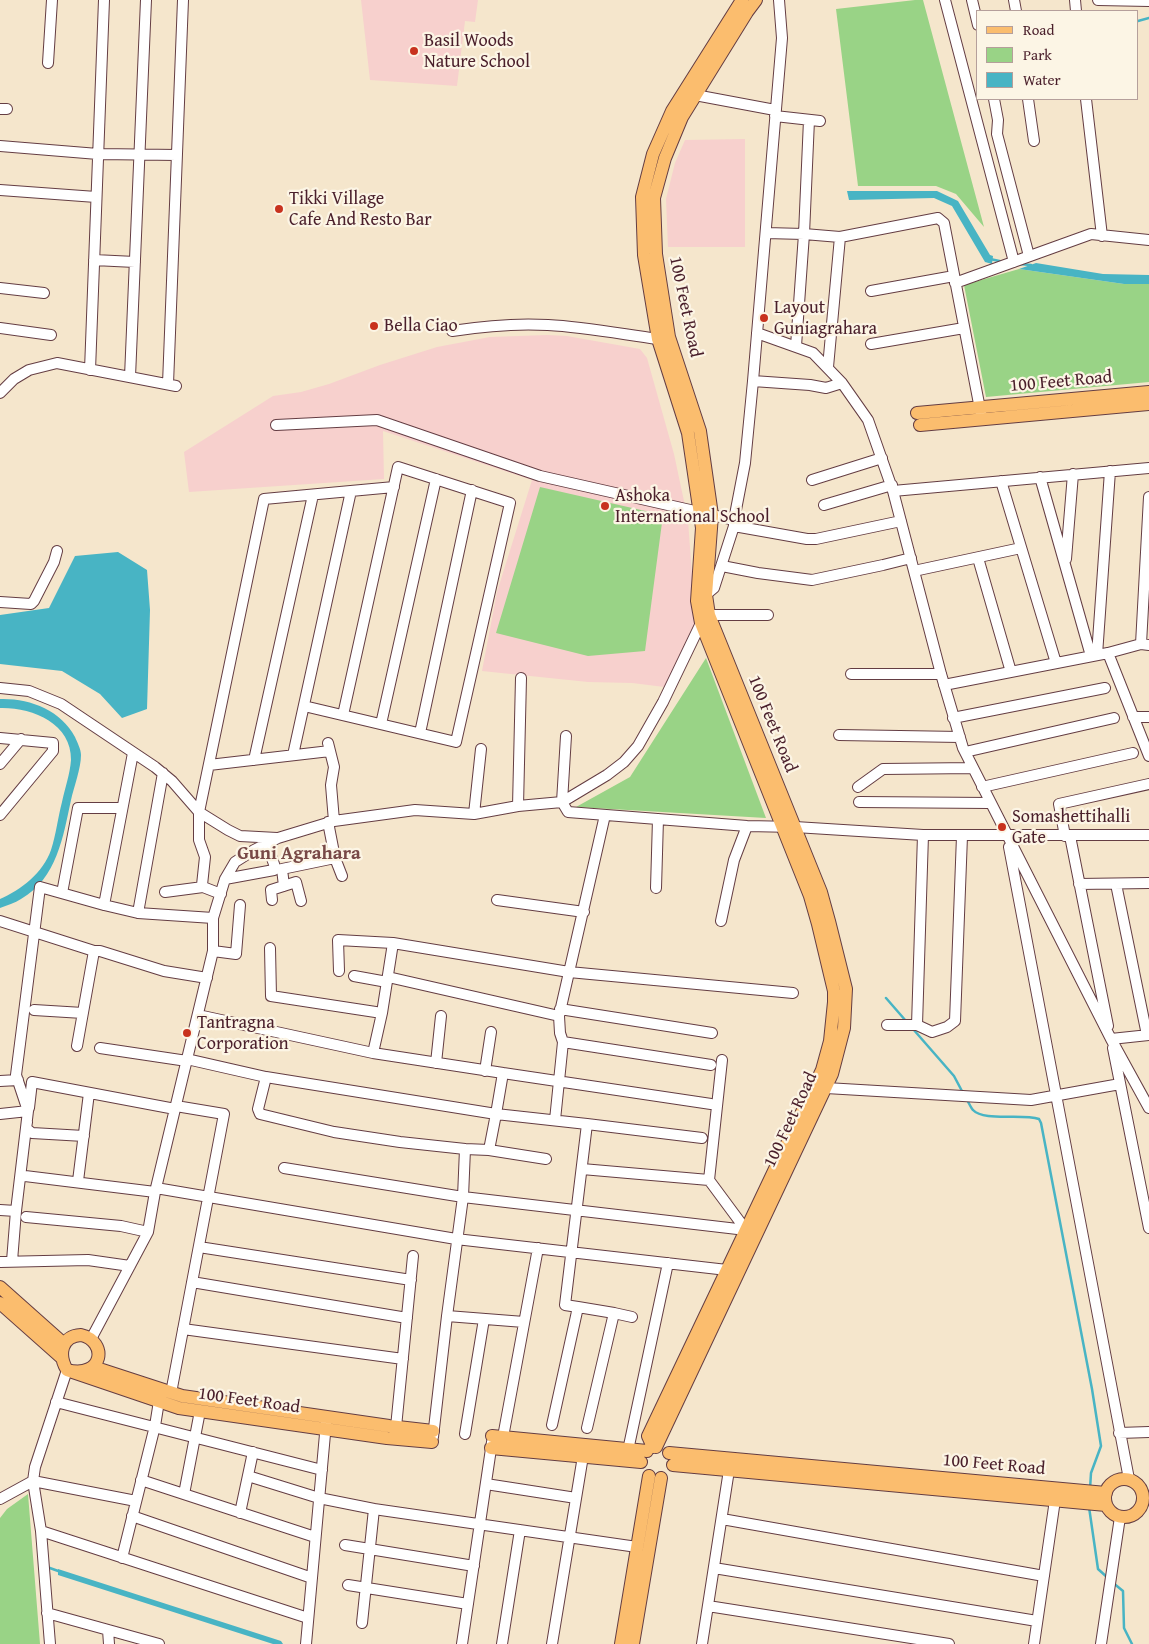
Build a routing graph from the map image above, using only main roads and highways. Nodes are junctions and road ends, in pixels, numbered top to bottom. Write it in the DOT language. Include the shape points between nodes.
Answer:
graph roads {
  1 [pos="742,0"];
  2 [pos="756,0"];
  3 [pos="664,338"];
  4 [pos="1149,392"];
  5 [pos="1149,404"];
  6 [pos="980,413"];
  7 [pos="918,419"];
  8 [pos="789,828"];
  9 [pos="0,1287"];
  10 [pos="0,1303"];
  11 [pos="64,1344"];
  12 [pos="65,1364"];
  13 [pos="93,1367"];
  14 [pos="326,1423"];
  15 [pos="649,1452"];
  16 [pos="627,1455"];
  17 [pos="671,1459"];
  18 [pos="655,1477"];
  19 [pos="1106,1499"];
  20 [pos="1146,1501"];
  21 [pos="621,1644"];
  22 [pos="633,1644"];
  1 -- 3 [label="main road, 100 Feet Road" via="672,111 654,154 642,197 644,255"];
  2 -- 3 [label="main road, 100 Feet Road" via="682,117 664,158 654,198"];
  3 -- 8 [label="main road, 100 Feet Road" via="705,513 702,528 705,619"];
  4 -- 6 [label="main road, 100 Feet Road"];
  5 -- 6 [label="main road, 100 Feet Road"];
  6 -- 7 [label="main road, 100 Feet Road"];
  8 -- 15 [label="main road, 100 Feet Road" via="834,991 830,1041 822,1070 648,1436"];
  8 -- 15 [label="main road, 100 Feet Road" via="821,892 846,989 841,1044 826,1088"];
  9 -- 11 [label="main road"];
  10 -- 12 [label="main road, 100 Feet Road"];
  11 -- 12 [label="main road"];
  11 -- 13 [label="main road" via="76,1336 91,1339 97,1346 98,1355"];
  12 -- 13 [label="main road" via="81,1372"];
  12 -- 14 [label="main road, 100 Feet Road" via="179,1408"];
  13 -- 14 [label="main road, 100 Feet Road" via="182,1396"];
  14 -- 14 [label="main road, 100 Feet Road" via="387,1438 433,1437 396,1427"];
  15 -- 16 [label="main road, 100 Feet Road"];
  15 -- 17 [label="main road, 100 Feet Road" via="663,1448"];
  15 -- 18 [label="main road" via="643,1471"];
  16 -- 16 [label="main road, 100 Feet Road" via="496,1440 583,1456"];
  17 -- 18 [label="main road" via="668,1474"];
  17 -- 19 [label="main road, 100 Feet Road"];
  17 -- 19 [label="main road, 100 Feet Road" via="729,1470 1055,1500"];
  18 -- 21 [label="main road" via="637,1548"];
  18 -- 22 [label="main road"];
  19 -- 20 [label="main road" via="1112,1512 1120,1517 1134,1514"];
  19 -- 20 [label="main road" via="1114,1482 1123,1479 1137,1484"];
}
